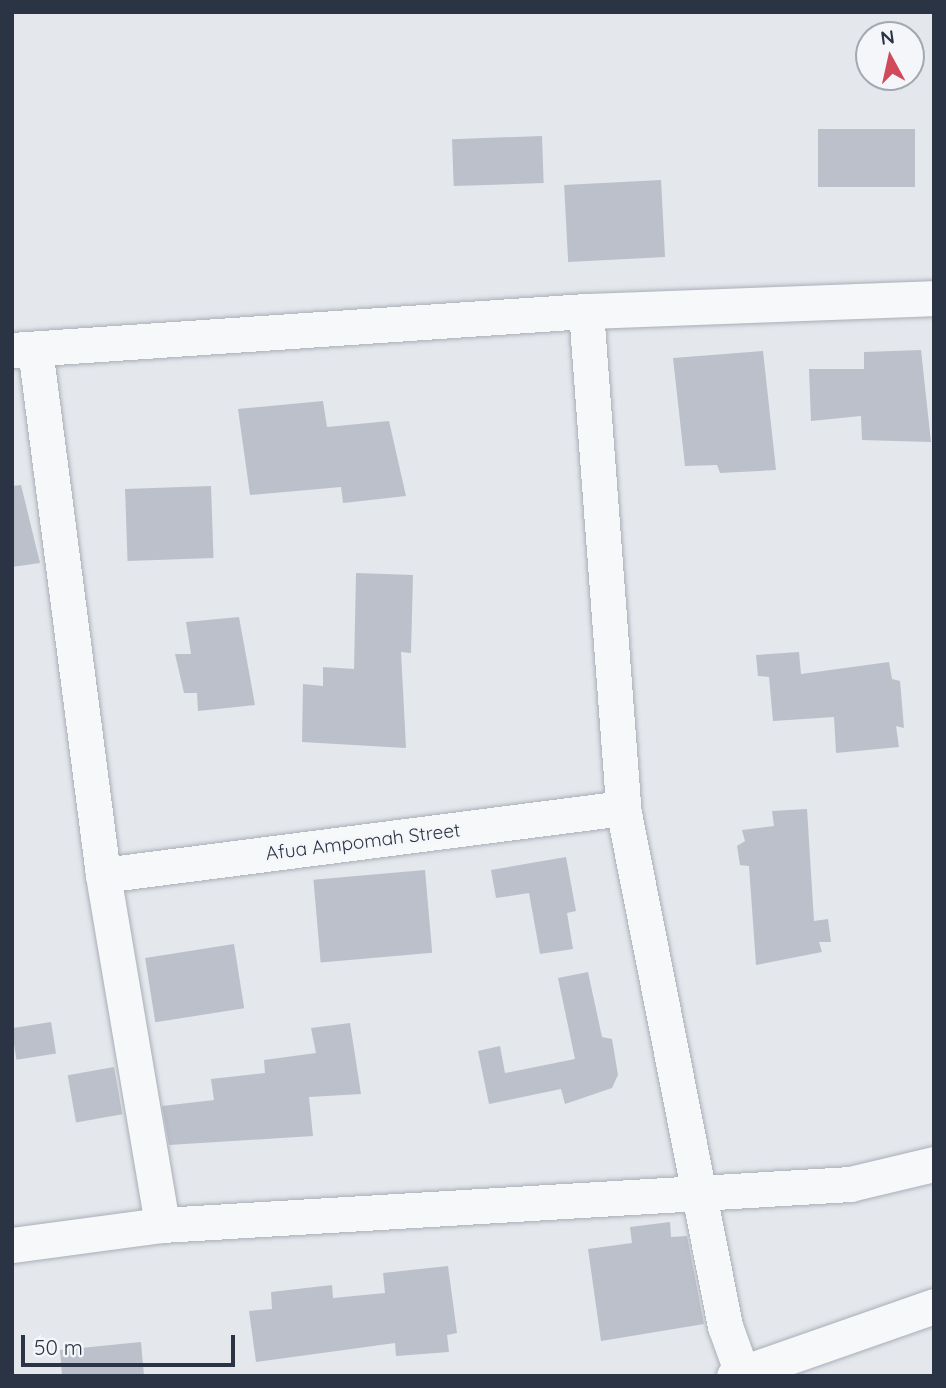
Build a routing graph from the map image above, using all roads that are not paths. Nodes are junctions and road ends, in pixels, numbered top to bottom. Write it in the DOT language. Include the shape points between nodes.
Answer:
graph roads {
  1 [pos="934,298"];
  2 [pos="586,312"];
  3 [pos="24,350"];
  4 [pos="623,808"];
  5 [pos="103,875"];
  6 [pos="934,1164"];
  7 [pos="698,1196"];
  8 [pos="162,1225"];
  9 [pos="12,1245"];
  10 [pos="934,1306"];
  11 [pos="740,1375"];
  1 -- 2 [label="street"];
  2 -- 3 [label="street"];
  2 -- 4 [label="street"];
  3 -- 5 [label="street"];
  4 -- 5 [label="street, Afua Ampomah Street"];
  4 -- 7 [label="street"];
  5 -- 8 [label="street"];
  6 -- 7 [label="street" via="850,1184"];
  7 -- 8 [label="street"];
  7 -- 11 [label="street"];
  8 -- 9 [label="street"];
  10 -- 11 [label="street"];
}
